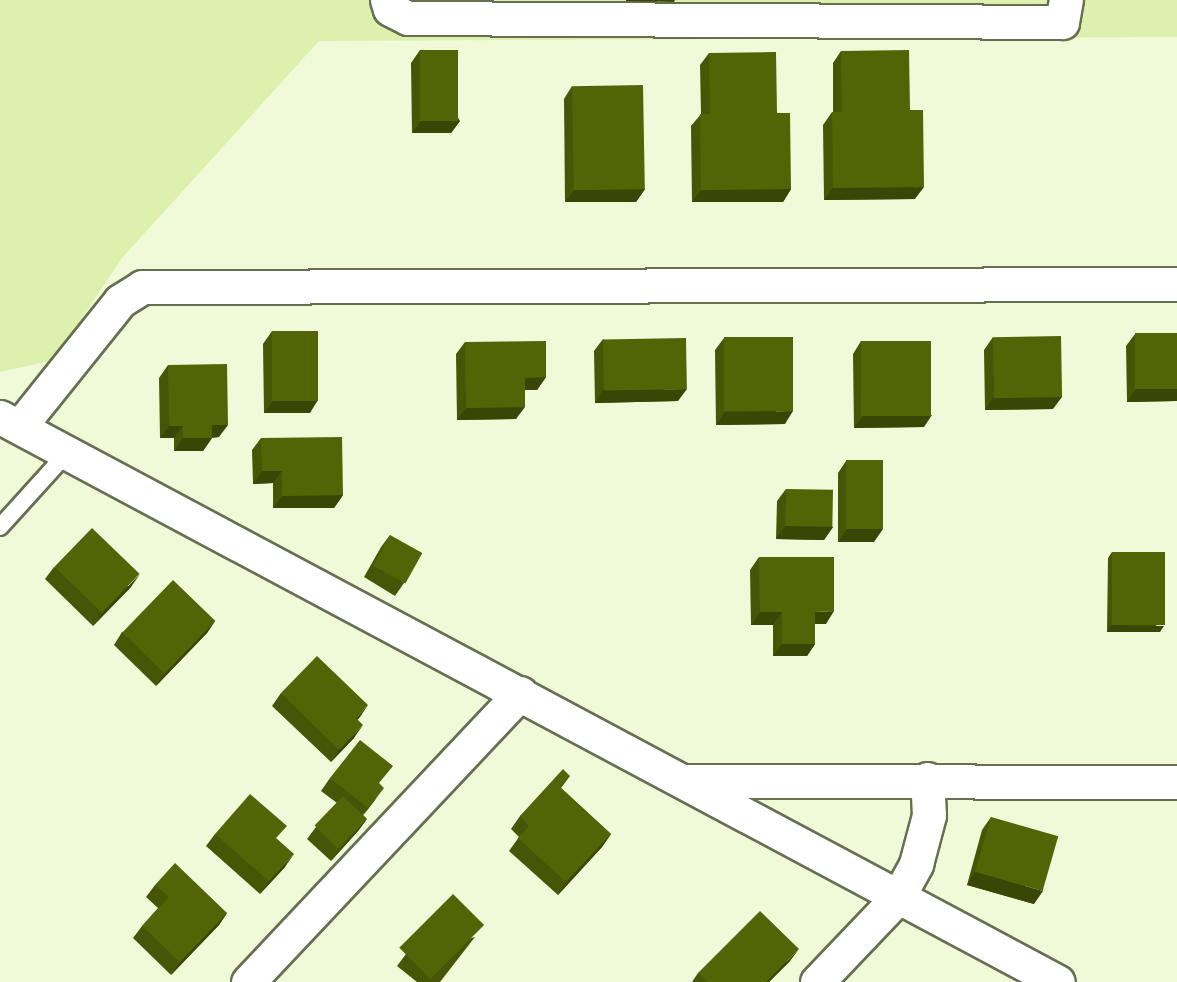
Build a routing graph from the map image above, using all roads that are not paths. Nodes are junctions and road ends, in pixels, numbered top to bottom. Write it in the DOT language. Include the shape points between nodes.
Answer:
graph roads {
  1 [pos="387,0"];
  2 [pos="1066,0"];
  3 [pos="1177,284"];
  4 [pos="10,422"];
  5 [pos="69,451"];
  6 [pos="0,527"];
  7 [pos="520,693"];
  8 [pos="927,779"];
  9 [pos="682,781"];
  10 [pos="1177,782"];
  11 [pos="898,897"];
  12 [pos="248,982"];
  13 [pos="817,982"];
  14 [pos="1058,982"];
  1 -- 2 [label="street" via="390,9 408,18 1062,22"];
  3 -- 4 [label="street" via="142,287 120,301"];
  4 -- 5 [label="street"];
  5 -- 6 [label="lane"];
  5 -- 7 [label="street"];
  7 -- 9 [label="street"];
  7 -- 12 [label="street"];
  8 -- 9 [label="street"];
  8 -- 10 [label="street"];
  8 -- 11 [label="street" via="929,815 916,864"];
  9 -- 11 [label="street"];
  11 -- 13 [label="street"];
  11 -- 14 [label="street"];
}
